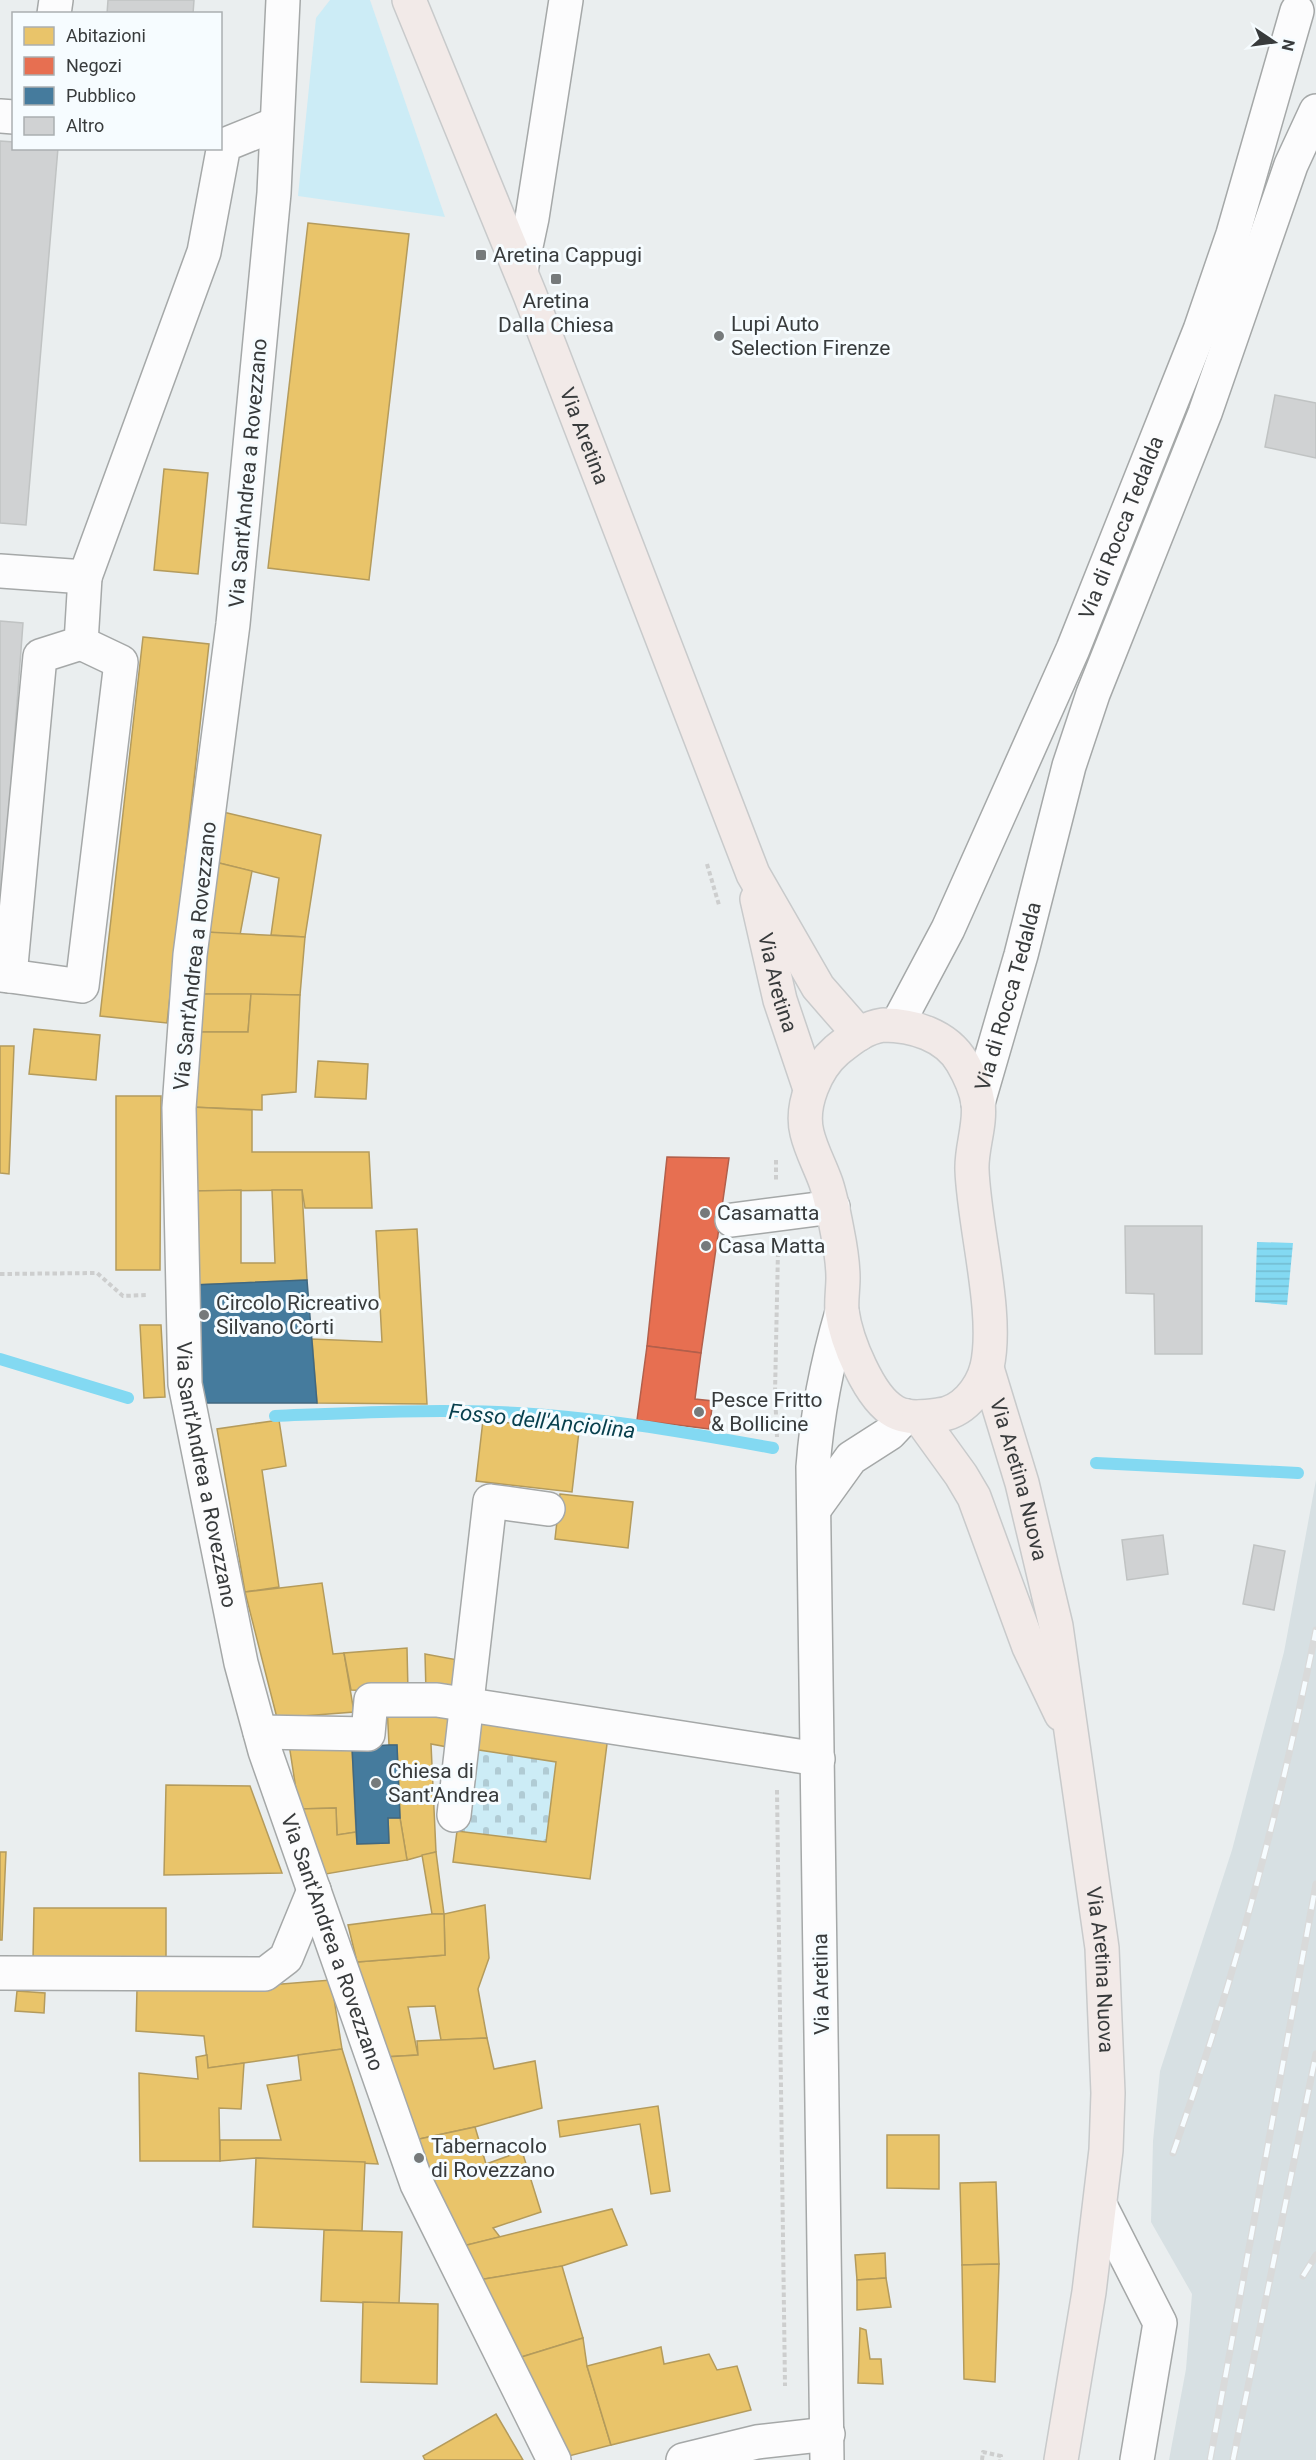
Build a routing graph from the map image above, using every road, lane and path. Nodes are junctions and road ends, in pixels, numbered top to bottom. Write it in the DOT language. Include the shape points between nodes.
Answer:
graph roads {
  1 [pos="283,0"];
  2 [pos="409,0"];
  3 [pos="566,0"];
  4 [pos="1303,14"];
  5 [pos="1316,111"];
  6 [pos="276,124"];
  7 [pos="520,270"];
  8 [pos="0,571"];
  9 [pos="85,577"];
  10 [pos="81,643"];
  11 [pos="706,860"];
  12 [pos="753,874"];
  13 [pos="723,917"];
  14 [pos="5,975"];
  15 [pos="897,1025"];
  16 [pos="859,1034"];
  17 [pos="810,1089"];
  18 [pos="978,1103"];
  19 [pos="776,1156"];
  20 [pos="833,1207"];
  21 [pos="777,1214"];
  22 [pos="732,1220"];
  23 [pos="0,1274"];
  24 [pos="183,1294"];
  25 [pos="842,1312"];
  26 [pos="987,1368"];
  27 [pos="913,1417"];
  28 [pos="777,1439"];
  29 [pos="815,1508"];
  30 [pos="548,1509"];
  31 [pos="466,1704"];
  32 [pos="260,1732"];
  33 [pos="1070,1732"];
  34 [pos="776,1753"];
  35 [pos="818,1759"];
  36 [pos="454,1815"];
  37 [pos="314,1890"];
  38 [pos="0,1973"];
  39 [pos="1101,2208"];
  40 [pos="785,2386"];
  41 [pos="827,2447"];
  42 [pos="554,2460"];
  43 [pos="683,2460"];
  44 [pos="982,2460"];
  45 [pos="1000,2460"];
  46 [pos="1060,2460"];
  47 [pos="1137,2460"];
  1 -- 6 [label="street, Via Sant'Andrea a Rovezzano"];
  2 -- 7 [label="main road, Via Aretina"];
  3 -- 7 [label="street" via="532,218"];
  4 -- 15 [label="street, Via di Rocca Tedalda" via="1200,330 1073,649 948,929"];
  5 -- 18 [label="street, Via di Rocca Tedalda" via="1291,165 1205,413 1093,694 1069,766"];
  6 -- 9 [label="street" via="224,145 204,252"];
  6 -- 24 [label="street, Via Sant'Andrea a Rovezzano" via="274,194 233,624 190,955 179,1108"];
  7 -- 12 [label="main road, Via Aretina"];
  8 -- 9 [label="street"];
  9 -- 10 [label="street"];
  10 -- 14 [label="street" via="40,656"];
  10 -- 14 [label="street" via="121,662 82,986"];
  11 -- 13 [label="path"];
  12 -- 16 [label="main road, Via Aretina" via="818,987"];
  12 -- 17 [label="main road, Via Aretina" via="780,1000"];
  15 -- 16 [label="main road" via="869,1028"];
  15 -- 18 [label="main road" via="928,1033 947,1044 961,1059"];
  16 -- 17 [label="main road" via="832,1055"];
  17 -- 20 [label="main road" via="806,1131"];
  18 -- 26 [label="main road" via="971,1166 988,1309"];
  19 -- 21 [label="path"];
  20 -- 21 [label="street"];
  20 -- 25 [label="main road" via="843,1276"];
  21 -- 22 [label="street"];
  21 -- 28 [label="path"];
  23 -- 24 [label="path" via="97,1273 123,1296"];
  24 -- 32 [label="street, Via Sant'Andrea a Rovezzano" via="185,1384 241,1663"];
  25 -- 27 [label="main road" via="868,1382 882,1403"];
  25 -- 29 [label="street, Via Aretina" via="816,1425"];
  26 -- 27 [label="main road" via="975,1393 960,1407 941,1415"];
  26 -- 33 [label="main road, Via Aretina Nuova" via="1040,1551 1064,1670"];
  27 -- 29 [label="street" via="851,1458"];
  27 -- 33 [label="main road, Via Aretina Nuova" via="961,1475 974,1497 1029,1647"];
  29 -- 35 [label="street, Via Aretina"];
  30 -- 31 [label="street" via="490,1501"];
  31 -- 32 [label="street" via="371,1700 368,1734"];
  31 -- 34 [label="street"];
  31 -- 36 [label="street"];
  32 -- 37 [label="street, Via Sant'Andrea a Rovezzano"];
  33 -- 39 [label="main road, Via Aretina Nuova" via="1102,1948 1108,2093"];
  34 -- 35 [label="street"];
  34 -- 40 [label="path"];
  35 -- 41 [label="street, Via Aretina"];
  37 -- 38 [label="street" via="286,1958 265,1974"];
  37 -- 42 [label="street, Via Sant'Andrea a Rovezzano" via="417,2184"];
  39 -- 46 [label="main road, Via Aretina Nuova"];
  39 -- 47 [label="street" via="1160,2323"];
  41 -- 43 [label="street" via="757,2442"];
  44 -- 45 [label="path" via="983,2452 1001,2456"];
}
